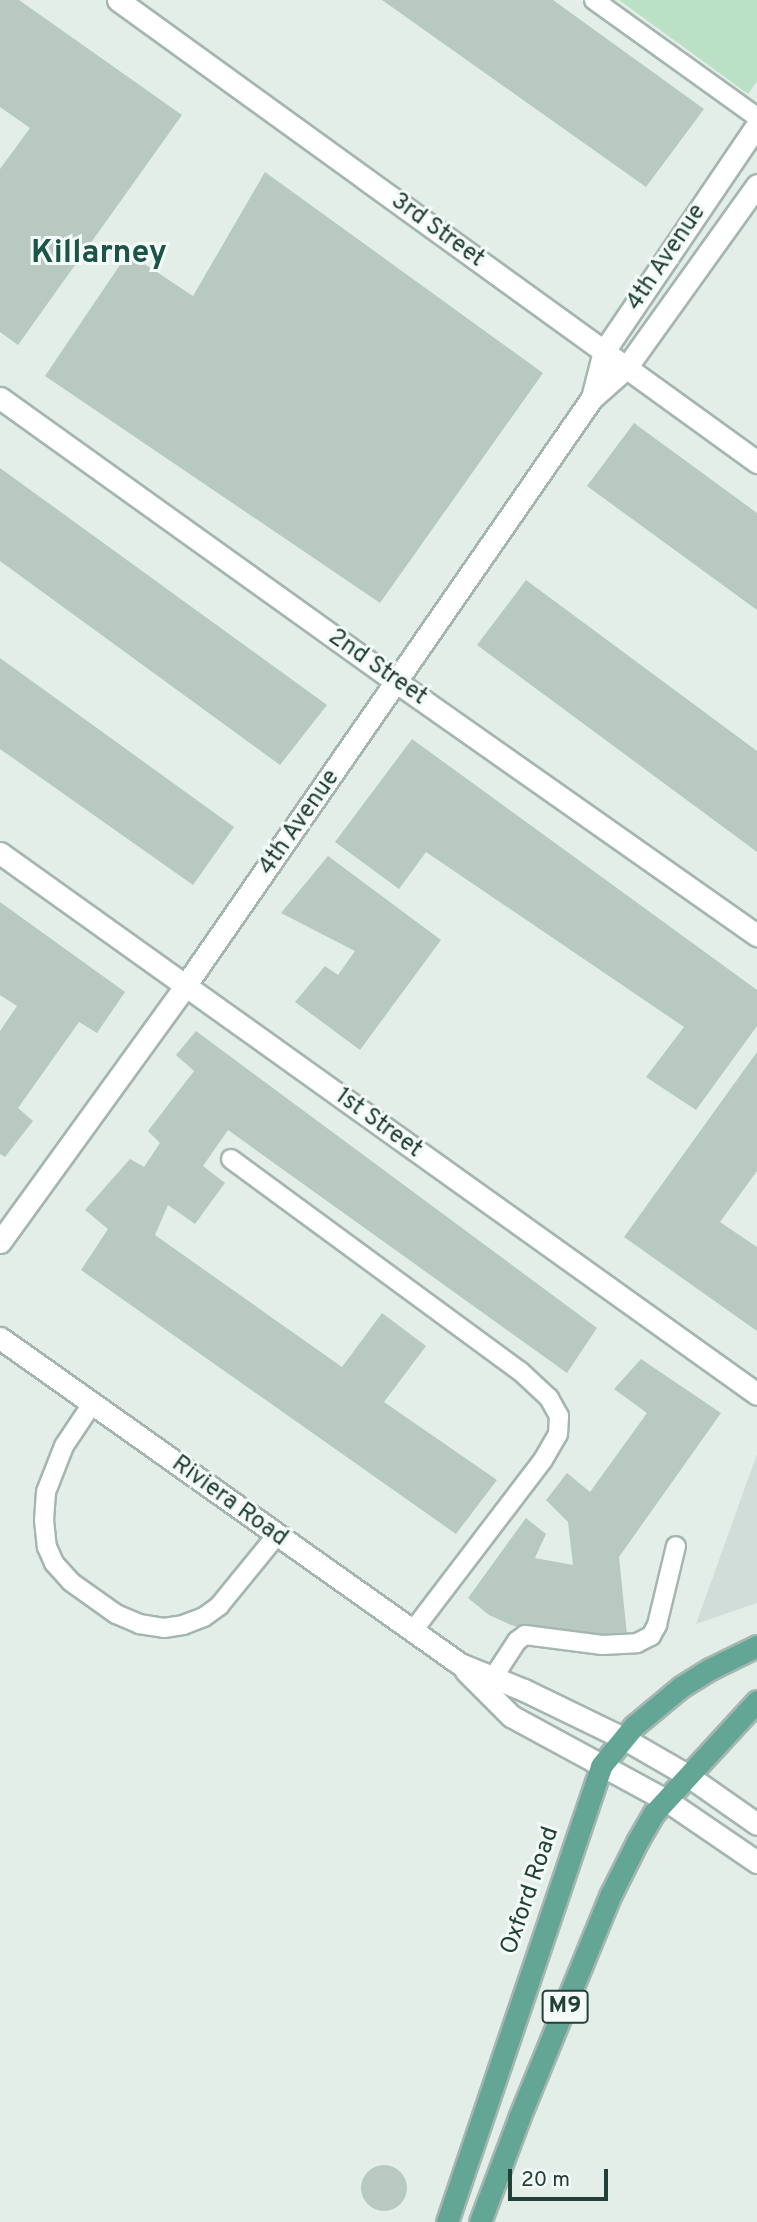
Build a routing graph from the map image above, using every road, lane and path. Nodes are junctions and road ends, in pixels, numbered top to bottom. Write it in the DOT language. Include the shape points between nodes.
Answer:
graph roads {
  1 [pos="118,0"];
  2 [pos="594,0"];
  3 [pos="757,117"];
  4 [pos="757,125"];
  5 [pos="757,185"];
  6 [pos="604,351"];
  7 [pos="626,368"];
  8 [pos="0,398"];
  9 [pos="592,398"];
  10 [pos="757,462"];
  11 [pos="398,683"];
  12 [pos="0,853"];
  13 [pos="757,935"];
  14 [pos="185,986"];
  15 [pos="231,1159"];
  16 [pos="0,1242"];
  17 [pos="0,1338"];
  18 [pos="757,1394"];
  19 [pos="92,1404"];
  20 [pos="276,1536"];
  21 [pos="676,1546"];
  22 [pos="412,1632"];
  23 [pos="757,1646"];
  24 [pos="489,1684"];
  25 [pos="757,1701"];
  26 [pos="623,1738"];
  27 [pos="601,1766"];
  28 [pos="687,1775"];
  29 [pos="666,1800"];
  30 [pos="757,1824"];
  31 [pos="757,1862"];
  32 [pos="447,2222"];
  33 [pos="480,2222"];
  1 -- 6 [label="street, 3rd Street"];
  2 -- 3 [label="lane"];
  4 -- 6 [label="street, 4th Avenue"];
  5 -- 7 [label="street, 4th Avenue"];
  6 -- 7 [label="street, 3rd Street"];
  6 -- 9 [label="street, 4th Avenue"];
  7 -- 9 [label="street, 4th Avenue"];
  7 -- 10 [label="street, 3rd Street"];
  8 -- 11 [label="street, 2nd Street"];
  9 -- 11 [label="street, 4th Avenue"];
  11 -- 13 [label="street, 2nd Street"];
  11 -- 14 [label="street, 4th Avenue"];
  12 -- 14 [label="street, 1st Street"];
  14 -- 16 [label="street, 4th Avenue"];
  14 -- 18 [label="street, 1st Street"];
  15 -- 22 [label="lane" via="520,1371 549,1398 559,1416 558,1434 543,1461"];
  17 -- 19 [label="street, Riviera Road"];
  19 -- 20 [label="street, Riviera Road"];
  19 -- 20 [label="lane" via="64,1446 46,1492 47,1547 71,1582 116,1614 139,1624 183,1625 219,1606"];
  20 -- 22 [label="street, Riviera Road"];
  21 -- 24 [label="lane" via="651,1636 637,1643 601,1645 525,1635"];
  22 -- 24 [label="street, Riviera Road"];
  23 -- 26 [label="main road, Oxford Road / M9" via="681,1688"];
  24 -- 26 [label="street, Riviera Road"];
  24 -- 27 [label="street, Riviera Road" via="511,1717"];
  25 -- 28 [label="main road, M9"];
  26 -- 27 [label="main road, Oxford Road / M9"];
  26 -- 28 [label="street, Riviera Road"];
  27 -- 29 [label="street, Riviera Road"];
  27 -- 32 [label="main road, Oxford Road / M9"];
  28 -- 29 [label="main road, M9"];
  28 -- 30 [label="street, Riviera Road"];
  29 -- 31 [label="street, Riviera Road"];
  29 -- 33 [label="main road, M9" via="636,1842 611,1894"];
}
